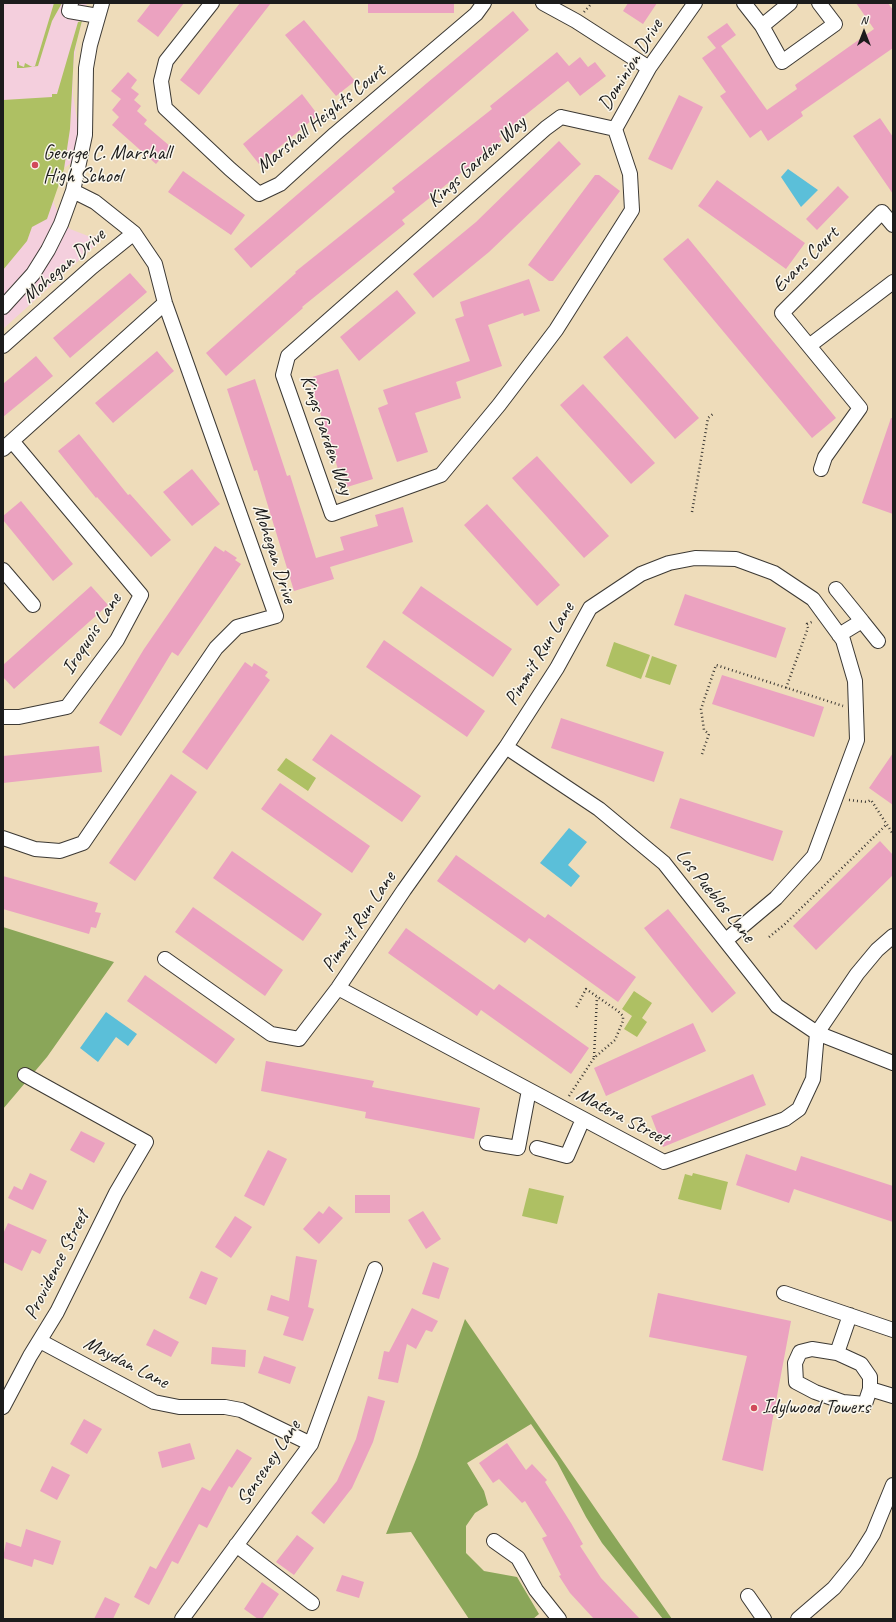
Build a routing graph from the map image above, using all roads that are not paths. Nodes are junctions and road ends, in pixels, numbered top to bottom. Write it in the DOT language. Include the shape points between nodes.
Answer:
graph roads {
  1 [pos="71,3"];
  2 [pos="212,3"];
  3 [pos="484,3"];
  4 [pos="543,3"];
  5 [pos="695,3"];
  6 [pos="744,3"];
  7 [pos="790,3"];
  8 [pos="819,3"];
  9 [pos="100,10"];
  10 [pos="762,26"];
  11 [pos="649,68"];
  12 [pos="615,129"];
  13 [pos="73,191"];
  14 [pos="893,225"];
  15 [pos="134,233"];
  16 [pos="893,282"];
  17 [pos="165,303"];
  18 [pos="3,307"];
  19 [pos="3,346"];
  20 [pos="810,346"];
  21 [pos="8,445"];
  22 [pos="821,469"];
  23 [pos="3,570"];
  24 [pos="836,589"];
  25 [pos="33,605"];
  26 [pos="862,621"];
  27 [pos="839,635"];
  28 [pos="878,641"];
  29 [pos="3,717"];
  30 [pos="506,747"];
  31 [pos="3,838"];
  32 [pos="893,936"];
  33 [pos="726,940"];
  34 [pos="165,959"];
  35 [pos="338,988"];
  36 [pos="817,1033"];
  37 [pos="893,1063"];
  38 [pos="25,1075"];
  39 [pos="529,1090"];
  40 [pos="583,1119"];
  41 [pos="487,1143"];
  42 [pos="537,1148"];
  43 [pos="375,1269"];
  44 [pos="784,1293"];
  45 [pos="850,1316"];
  46 [pos="893,1330"];
  47 [pos="40,1341"];
  48 [pos="837,1353"];
  49 [pos="870,1389"];
  50 [pos="893,1396"];
  51 [pos="3,1407"];
  52 [pos="311,1444"];
  53 [pos="893,1485"];
  54 [pos="494,1541"];
  55 [pos="236,1545"];
  56 [pos="748,1596"];
  57 [pos="312,1604"];
  58 [pos="182,1619"];
  59 [pos="559,1619"];
  60 [pos="764,1619"];
  61 [pos="798,1619"];
  1 -- 9 [label="street" via="68,11"];
  2 -- 3 [label="street, Marshall Heights Court" via="166,61 161,81 165,108 259,194 280,184 476,14"];
  4 -- 11 [label="street"];
  5 -- 11 [label="street, Dominion Drive"];
  6 -- 10 [label="street"];
  7 -- 10 [label="street"];
  8 -- 10 [label="street" via="834,24 782,62"];
  9 -- 13 [label="street" via="86,68 85,135"];
  11 -- 12 [label="street, Dominion Drive"];
  12 -- 12 [label="street, Kings Garden Way" via="562,117 556,121 288,356 283,375 332,514 441,475 556,330 632,210 630,174"];
  13 -- 15 [label="street, Mohegan Drive" via="95,202"];
  13 -- 18 [label="street" via="48,250 33,274"];
  14 -- 20 [label="street, Evans Court" via="882,212 782,313"];
  15 -- 17 [label="street, Mohegan Drive" via="155,264"];
  15 -- 19 [label="street, Mohegan Drive"];
  16 -- 20 [label="street"];
  17 -- 21 [label="street, Iroquois Lane"];
  17 -- 31 [label="street, Mohegan Drive" via="276,616 237,627 216,648 82,843 60,851 41,850"];
  20 -- 22 [label="street" via="860,408 825,457"];
  21 -- 29 [label="street, Iroquois Lane" via="141,596 117,640 67,707 19,717"];
  23 -- 25 [label="street"];
  24 -- 26 [label="street"];
  26 -- 27 [label="street"];
  26 -- 28 [label="street"];
  27 -- 30 [label="street, Pimmit Run Lane" via="813,600 774,573 736,559 695,558 669,562 642,574 590,608 557,668"];
  27 -- 33 [label="street, Pimmit Run Lane" via="843,640 855,681 857,740 836,797 814,856 776,898"];
  30 -- 33 [label="street, Los Pueblos Lane" via="599,809 664,863"];
  30 -- 35 [label="street, Pimmit Run Lane"];
  32 -- 36 [label="street, Matera Street" via="857,974"];
  33 -- 36 [label="street, Los Pueblos Lane" via="777,1006"];
  34 -- 35 [label="street, Pimmit Run Lane" via="271,1034 299,1039"];
  35 -- 39 [label="street, Matera Street"];
  36 -- 37 [label="street, Los Pueblos Lane"];
  36 -- 40 [label="street, Matera Street" via="813,1079 799,1109 785,1119 664,1162"];
  38 -- 47 [label="street, Providence Street" via="146,1142 116,1193"];
  39 -- 40 [label="street, Matera Street"];
  39 -- 41 [label="street" via="518,1148"];
  40 -- 42 [label="street" via="567,1156"];
  43 -- 52 [label="street, Senseney Lane"];
  44 -- 45 [label="street"];
  45 -- 46 [label="street"];
  45 -- 48 [label="street"];
  47 -- 51 [label="street, Providence Street"];
  47 -- 52 [label="street, Maydan Lane" via="154,1402 179,1408 225,1407 241,1410"];
  48 -- 49 [label="street" via="862,1364 870,1377"];
  48 -- 49 [label="street" via="812,1349 800,1352 795,1363 796,1382 843,1402 866,1404"];
  49 -- 50 [label="street"];
  52 -- 55 [label="street, Senseney Lane"];
  53 -- 61 [label="street" via="873,1534 856,1561 834,1588"];
  54 -- 59 [label="street" via="518,1558 536,1590"];
  55 -- 57 [label="street"];
  55 -- 58 [label="street, Senseney Lane"];
  56 -- 60 [label="street"];
}
